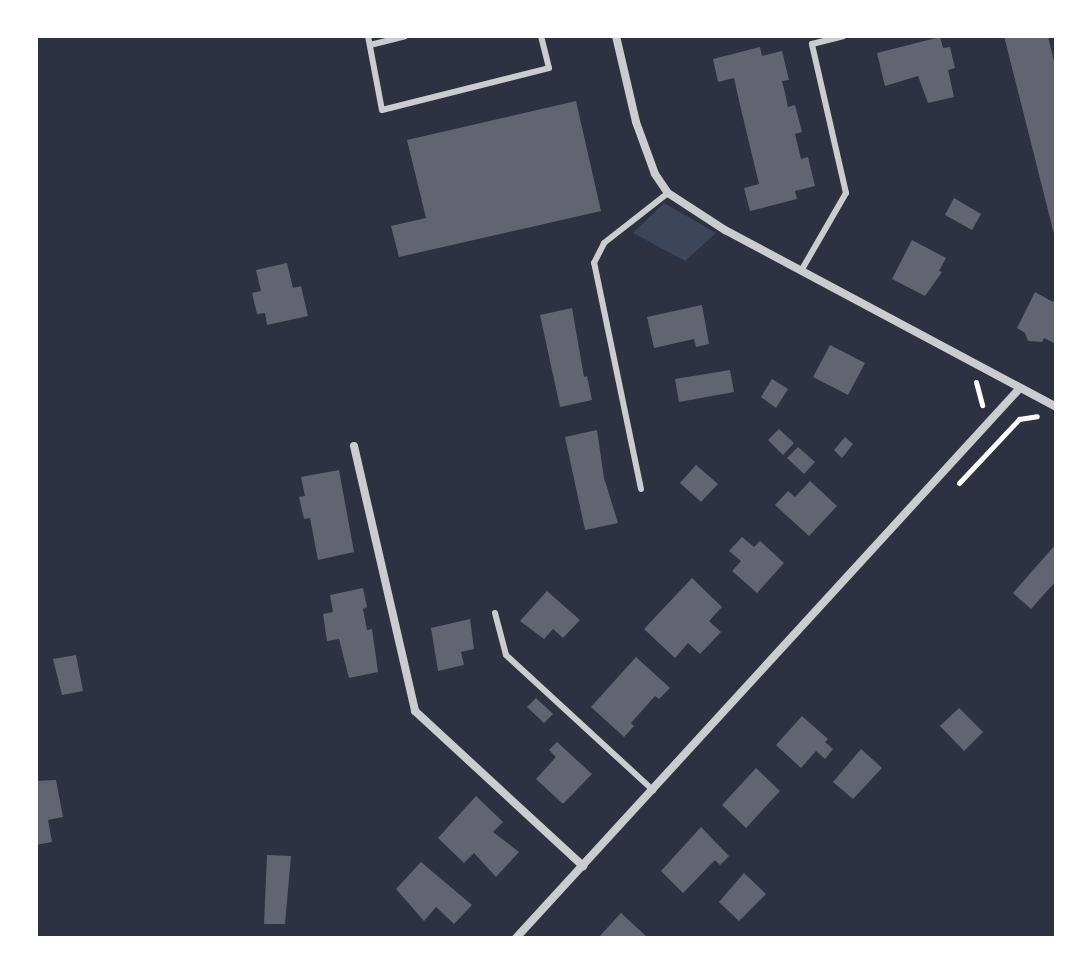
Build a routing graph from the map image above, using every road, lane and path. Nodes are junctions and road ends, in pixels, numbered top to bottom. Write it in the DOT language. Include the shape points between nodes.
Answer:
graph roads {
  1 [pos="368,36"];
  2 [pos="405,36"];
  3 [pos="541,36"];
  4 [pos="616,36"];
  5 [pos="843,36"];
  6 [pos="370,45"];
  7 [pos="668,193"];
  8 [pos="801,271"];
  9 [pos="977,382"];
  10 [pos="1019,389"];
  11 [pos="1056,407"];
  12 [pos="979,410"];
  13 [pos="1049,420"];
  14 [pos="998,440"];
  15 [pos="354,446"];
  16 [pos="641,489"];
  17 [pos="495,613"];
  18 [pos="653,790"];
  19 [pos="583,866"];
  20 [pos="516,938"];
  1 -- 6 [label="lane"];
  2 -- 6 [label="lane"];
  3 -- 6 [label="lane" via="549,68 382,110"];
  4 -- 7 [label="street" via="636,122 655,174"];
  5 -- 8 [label="lane" via="812,44 846,193"];
  7 -- 8 [label="street"];
  7 -- 16 [label="lane" via="604,243 594,263"];
  8 -- 10 [label="street"];
  9 -- 12 [label="path" via="983,402"];
  10 -- 11 [label="street"];
  10 -- 18 [label="street"];
  13 -- 14 [label="path" via="1033,415 1019,419"];
  15 -- 19 [label="street" via="415,711"];
  17 -- 18 [label="lane" via="506,655"];
  18 -- 19 [label="street"];
  19 -- 20 [label="street"];
}
